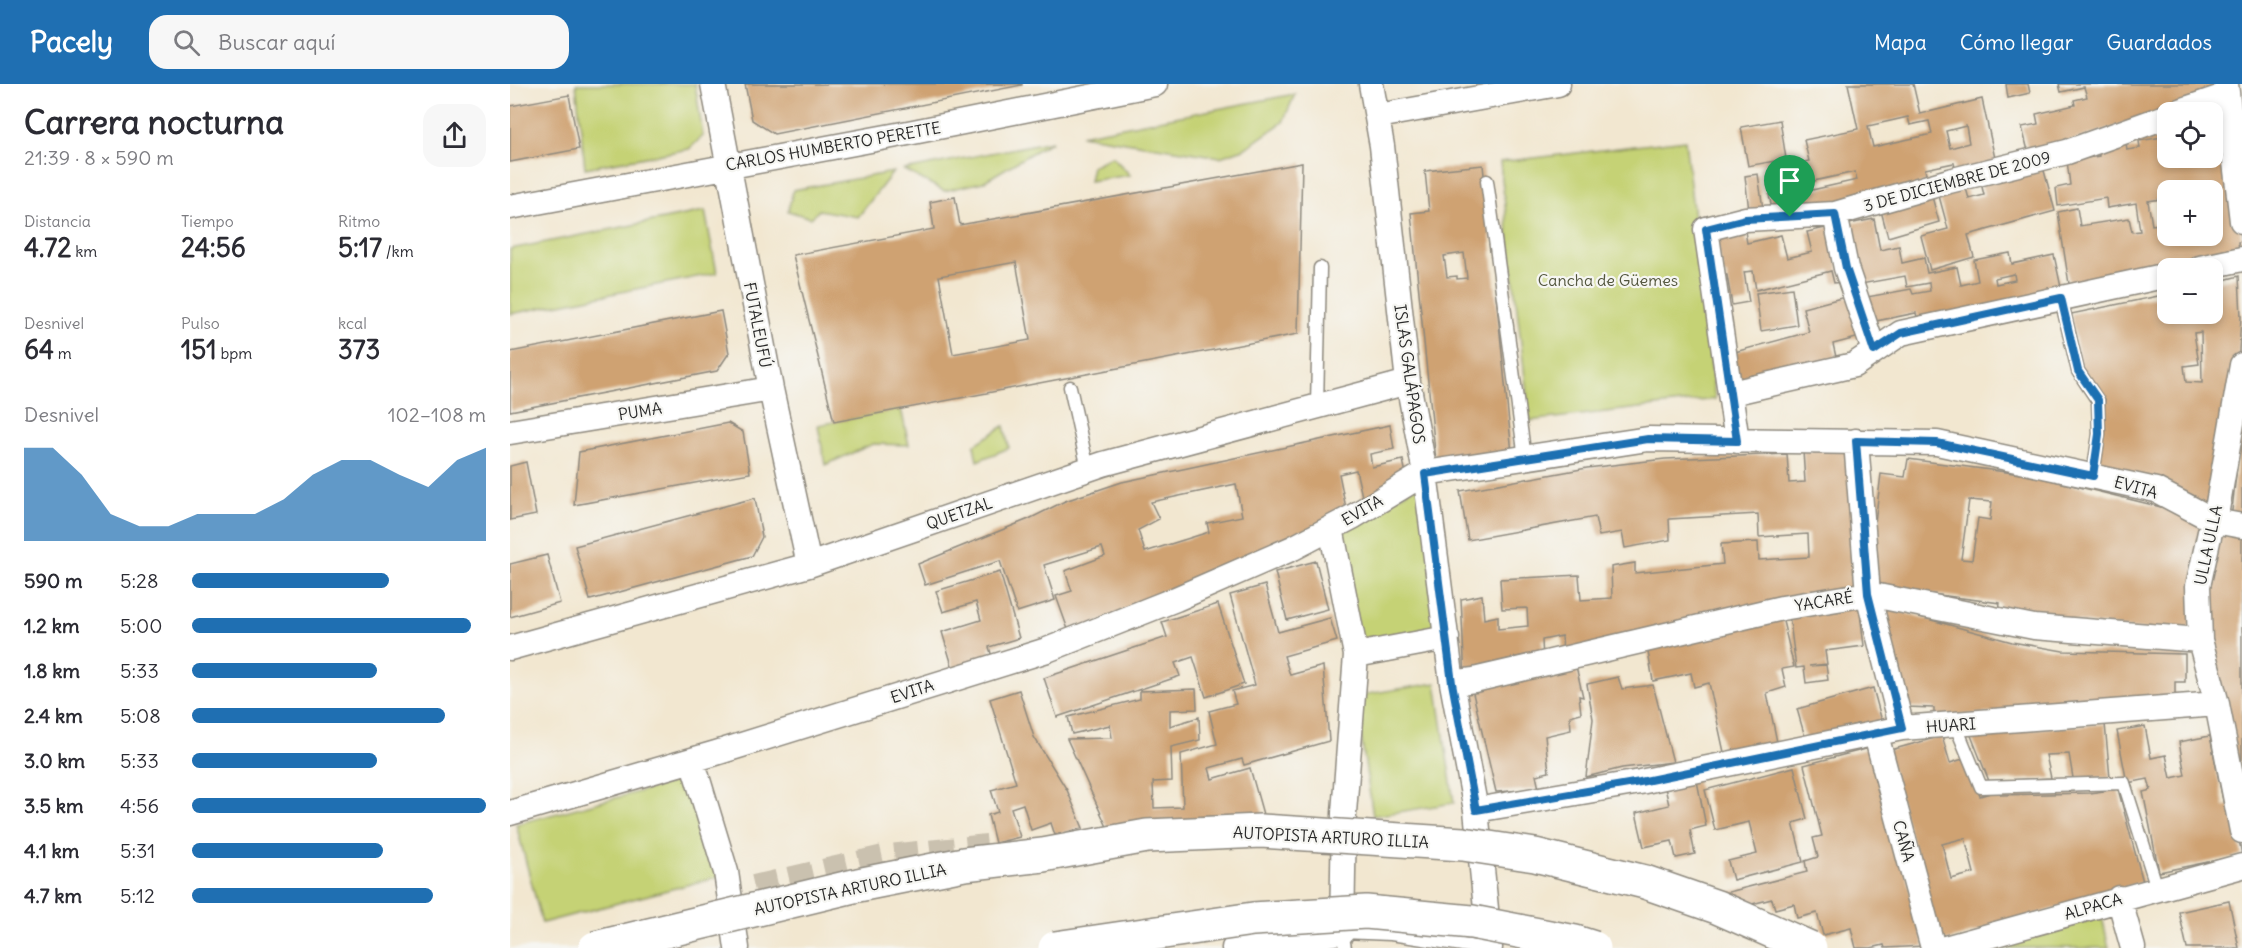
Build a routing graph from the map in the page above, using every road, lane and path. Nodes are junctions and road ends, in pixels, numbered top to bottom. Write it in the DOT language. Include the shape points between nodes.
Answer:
graph roads {
  1 [pos="713,84"];
  2 [pos="1155,84"];
  3 [pos="1371,84"];
  4 [pos="1558,84"];
  5 [pos="2226,90"];
  6 [pos="2199,102"];
  7 [pos="1378,116"];
  8 [pos="2157,120"];
  9 [pos="728,165"];
  10 [pos="1487,181"];
  11 [pos="2241,185"];
  12 [pos="510,207"];
  13 [pos="1835,214"];
  14 [pos="2242,221"];
  15 [pos="2242,259"];
  16 [pos="2223,263"];
  17 [pos="1320,268"];
  18 [pos="2157,278"];
  19 [pos="2061,298"];
  20 [pos="1874,351"];
  21 [pos="2242,365"];
  22 [pos="1408,382"];
  23 [pos="1070,387"];
  24 [pos="771,389"];
  25 [pos="1731,393"];
  26 [pos="1317,406"];
  27 [pos="510,432"];
  28 [pos="1737,441"];
  29 [pos="1856,441"];
  30 [pos="1525,458"];
  31 [pos="1088,469"];
  32 [pos="1425,474"];
  33 [pos="2093,476"];
  34 [pos="2215,521"];
  35 [pos="2242,526"];
  36 [pos="1331,528"];
  37 [pos="809,565"];
  38 [pos="1868,594"];
  39 [pos="1447,638"];
  40 [pos="2200,640"];
  41 [pos="510,648"];
  42 [pos="1356,655"];
  43 [pos="1452,683"];
  44 [pos="2217,704"];
  45 [pos="1955,724"];
  46 [pos="1902,728"];
  47 [pos="1876,735"];
  48 [pos="692,760"];
  49 [pos="2237,773"];
  50 [pos="1476,810"];
  51 [pos="510,813"];
  52 [pos="2242,831"];
  53 [pos="2242,866"];
  54 [pos="2157,888"];
  55 [pos="2119,898"];
  56 [pos="1343,940"];
  57 [pos="595,948"];
  58 [pos="737,948"];
  59 [pos="1055,948"];
  60 [pos="1234,948"];
  61 [pos="1482,948"];
  62 [pos="1490,948"];
  63 [pos="1594,948"];
  64 [pos="1810,948"];
  65 [pos="1933,948"];
  66 [pos="1945,948"];
  67 [pos="2133,948"];
  1 -- 9 [label="street, FUTALEUFÚ"];
  2 -- 9 [label="street, CARLOS HUMBERTO PERETTE"];
  3 -- 7 [label="street, ISLAS GALÁPAGOS"];
  4 -- 7 [label="street"];
  5 -- 6 [label="street"];
  5 -- 11 [label="street"];
  7 -- 22 [label="street, ISLAS GALÁPAGOS"];
  8 -- 13 [label="street, 3 DE DICIEMBRE DE 2009" via="2067,152"];
  9 -- 12 [label="street, CARLOS HUMBERTO PERETTE"];
  9 -- 24 [label="street, FUTALEUFÚ"];
  10 -- 30 [label="lane"];
  11 -- 14 [label="street"];
  13 -- 20 [label="street" via="1846,268"];
  13 -- 25 [label="street, 3 DE DICIEMBRE DE 2009" via="1745,219 1706,229"];
  15 -- 16 [label="street"];
  17 -- 26 [label="lane"];
  18 -- 19 [label="street"];
  19 -- 20 [label="street" via="1901,333"];
  19 -- 33 [label="lane" via="2078,371 2098,400 2099,434"];
  20 -- 25 [label="street" via="1854,365"];
  21 -- 34 [label="street, ULLA ULLA"];
  22 -- 26 [label="street, QUETZAL"];
  22 -- 32 [label="street, ISLAS GALÁPAGOS"];
  23 -- 31 [label="lane"];
  24 -- 27 [label="street, PUMA"];
  24 -- 37 [label="street, FUTALEUFÚ"];
  25 -- 28 [label="street"];
  26 -- 31 [label="street, QUETZAL"];
  28 -- 29 [label="street, EVITA"];
  28 -- 30 [label="street, EVITA" via="1648,439"];
  29 -- 33 [label="street, EVITA" via="1937,443"];
  29 -- 38 [label="street"];
  30 -- 32 [label="street, EVITA"];
  31 -- 37 [label="street, QUETZAL"];
  32 -- 36 [label="street, EVITA"];
  32 -- 39 [label="street, ISLAS GALÁPAGOS"];
  33 -- 34 [label="street, EVITA" via="2156,490"];
  34 -- 35 [label="street, EVITA"];
  34 -- 40 [label="street, ULLA ULLA" via="2198,586"];
  36 -- 42 [label="street"];
  36 -- 48 [label="street, EVITA" via="1176,599 1047,650"];
  37 -- 41 [label="street, QUETZAL"];
  38 -- 40 [label="street, YACARÉ" via="2034,627"];
  38 -- 43 [label="street, YACARÉ" via="1782,608"];
  38 -- 46 [label="street"];
  39 -- 42 [label="street"];
  39 -- 43 [label="street, ISLAS GALÁPAGOS"];
  40 -- 44 [label="street, ULLA ULLA"];
  42 -- 56 [label="street" via="1344,813"];
  43 -- 50 [label="street, ISLAS GALÁPAGOS"];
  44 -- 45 [label="street, HUARI"];
  44 -- 49 [label="street, ULLA ULLA"];
  45 -- 46 [label="street, HUARI"];
  45 -- 54 [label="lane" via="1982,787 2124,783"];
  46 -- 47 [label="street, HUARI"];
  47 -- 50 [label="street, HUARI"];
  47 -- 65 [label="street, CAÑA"];
  48 -- 51 [label="street, EVITA"];
  48 -- 58 [label="street" via="726,872"];
  49 -- 52 [label="street, ULLA ULLA"];
  50 -- 62 [label="street, ISLAS GALÁPAGOS"];
  53 -- 54 [label="street, ALPACA"];
  54 -- 55 [label="street, ALPACA"];
  55 -- 66 [label="street, ALPACA"];
  55 -- 67 [label="street"];
  56 -- 60 [label="street"];
  56 -- 61 [label="lane" via="1391,934"];
  57 -- 64 [label="highway, AUTOPISTA ARTURO ILLIA, bridge" via="858,885 964,864 1148,836 1261,831 1462,844 1535,855 1645,882 1717,907"];
  59 -- 63 [label="highway, bridge" via="1253,919 1366,912 1473,922"];
}
